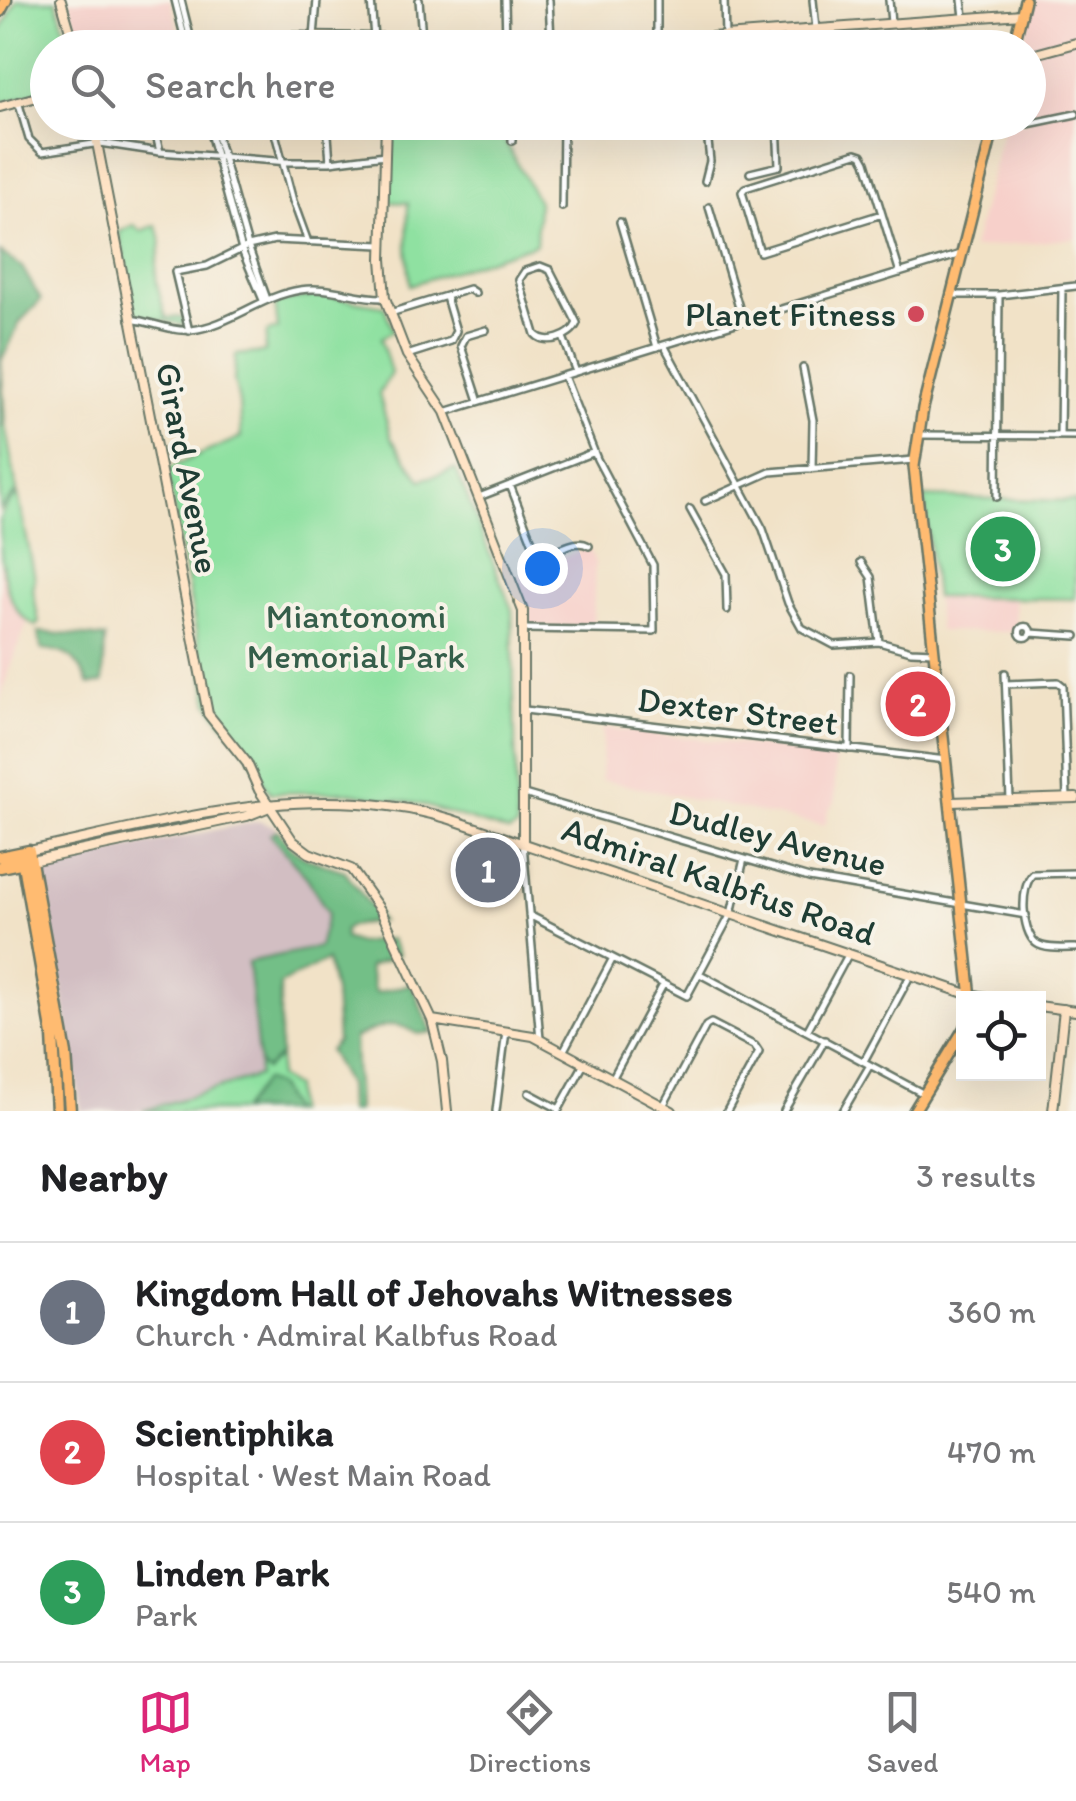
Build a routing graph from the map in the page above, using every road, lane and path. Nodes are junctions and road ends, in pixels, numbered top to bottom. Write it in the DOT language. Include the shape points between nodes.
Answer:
graph roads {
  1 [pos="6,0"];
  2 [pos="61,0"];
  3 [pos="178,0"];
  4 [pos="316,0"];
  5 [pos="372,0"];
  6 [pos="419,0"];
  7 [pos="506,0"];
  8 [pos="549,0"];
  9 [pos="657,0"];
  10 [pos="724,0"];
  11 [pos="813,0"];
  12 [pos="889,0"];
  13 [pos="962,0"];
  14 [pos="1028,0"];
  15 [pos="0,11"];
  16 [pos="1022,14"];
  17 [pos="964,17"];
  18 [pos="892,23"];
  19 [pos="828,28"];
  20 [pos="816,29"];
  21 [pos="69,30"];
  22 [pos="186,30"];
  23 [pos="317,30"];
  24 [pos="374,30"];
  25 [pos="421,30"];
  26 [pos="509,30"];
  27 [pos="550,30"];
  28 [pos="657,30"];
  29 [pos="725,30"];
  30 [pos="801,30"];
  31 [pos="1018,30"];
  32 [pos="1076,43"];
  33 [pos="1046,51"];
  34 [pos="30,99"];
  35 [pos="18,102"];
  36 [pos="0,107"];
  37 [pos="1076,114"];
  38 [pos="1046,120"];
  39 [pos="96,140"];
  40 [pos="157,140"];
  41 [pos="215,140"];
  42 [pos="276,140"];
  43 [pos="328,140"];
  44 [pos="386,140"];
  45 [pos="563,140"];
  46 [pos="708,140"];
  47 [pos="778,140"];
  48 [pos="990,140"];
  49 [pos="97,143"];
  50 [pos="160,152"];
  51 [pos="219,156"];
  52 [pos="386,156"];
  53 [pos="282,162"];
  54 [pos="330,162"];
  55 [pos="750,173"];
  56 [pos="705,180"];
  57 [pos="562,207"];
  58 [pos="709,207"];
  59 [pos="882,214"];
  60 [pos="620,222"];
  61 [pos="308,242"];
  62 [pos="384,245"];
  63 [pos="245,248"];
  64 [pos="961,254"];
  65 [pos="900,273"];
  66 [pos="1076,286"];
  67 [pos="1062,288"];
  68 [pos="475,293"];
  69 [pos="951,294"];
  70 [pos="1000,295"];
  71 [pos="446,296"];
  72 [pos="385,298"];
  73 [pos="265,300"];
  74 [pos="390,313"];
  75 [pos="130,319"];
  76 [pos="742,321"];
  77 [pos="190,330"];
  78 [pos="486,330"];
  79 [pos="456,331"];
  80 [pos="466,336"];
  81 [pos="563,336"];
  82 [pos="451,341"];
  83 [pos="461,346"];
  84 [pos="661,346"];
  85 [pos="406,355"];
  86 [pos="803,368"];
  87 [pos="576,372"];
  88 [pos="564,376"];
  89 [pos="479,401"];
  90 [pos="445,412"];
  91 [pos="917,435"];
  92 [pos="998,436"];
  93 [pos="1060,436"];
  94 [pos="1076,436"];
  95 [pos="594,452"];
  96 [pos="914,460"];
  97 [pos="812,469"];
  98 [pos="739,484"];
  99 [pos="510,485"];
  100 [pos="479,497"];
  101 [pos="997,497"];
  102 [pos="706,502"];
  103 [pos="691,512"];
  104 [pos="589,546"];
  105 [pos="860,562"];
  106 [pos="726,610"];
  107 [pos="524,629"];
  108 [pos="1031,633"];
  109 [pos="1076,636"];
  110 [pos="880,642"];
  111 [pos="933,652"];
  112 [pos="1006,673"];
  113 [pos="850,675"];
  114 [pos="1006,684"];
  115 [pos="525,710"];
  116 [pos="849,749"];
  117 [pos="946,760"];
  118 [pos="522,793"];
  119 [pos="1072,798"];
  120 [pos="1010,800"];
  121 [pos="951,802"];
  122 [pos="271,806"];
  123 [pos="523,844"];
  124 [pos="0,857"];
  125 [pos="26,857"];
  126 [pos="744,859"];
  127 [pos="0,867"];
  128 [pos="1076,873"];
  129 [pos="963,904"];
  130 [pos="730,914"];
  131 [pos="529,915"];
  132 [pos="1026,916"];
  133 [pos="1076,948"];
  134 [pos="849,954"];
  135 [pos="613,958"];
  136 [pos="700,974"];
  137 [pos="910,975"];
  138 [pos="663,984"];
  139 [pos="970,991"];
  140 [pos="956,992"];
  141 [pos="1046,1007"];
  142 [pos="1064,1010"];
  143 [pos="1076,1011"];
  144 [pos="432,1020"];
  145 [pos="506,1031"];
  146 [pos="807,1031"];
  147 [pos="540,1040"];
  148 [pos="824,1040"];
  149 [pos="956,1042"];
  150 [pos="563,1052"];
  151 [pos="867,1063"];
  152 [pos="584,1064"];
  153 [pos="612,1079"];
  154 [pos="529,1093"];
  155 [pos="924,1094"];
  156 [pos="668,1108"];
  157 [pos="559,1110"];
  158 [pos="57,1111"];
  159 [pos="70,1111"];
  160 [pos="447,1111"];
  161 [pos="496,1111"];
  162 [pos="727,1111"];
  163 [pos="784,1111"];
  164 [pos="842,1111"];
  165 [pos="914,1111"];
  166 [pos="1053,1111"];
  1 -- 15 [label="highway"];
  2 -- 21 [label="street"];
  3 -- 22 [label="street"];
  4 -- 23 [label="street"];
  5 -- 24 [label="street"];
  6 -- 25 [label="street"];
  7 -- 26 [label="street"];
  8 -- 27 [label="street"];
  9 -- 28 [label="street"];
  10 -- 29 [label="street"];
  11 -- 20 [label="street"];
  12 -- 18 [label="street"];
  13 -- 17 [label="street"];
  14 -- 16 [label="main road"];
  16 -- 17 [label="street"];
  16 -- 31 [label="main road"];
  17 -- 18 [label="street"];
  18 -- 19 [label="street"];
  19 -- 20 [label="street"];
  20 -- 30 [label="street"];
  32 -- 33 [label="street"];
  34 -- 35 [label="street"];
  35 -- 36 [label="street"];
  35 -- 49 [label="street" via="37,150"];
  37 -- 38 [label="street"];
  39 -- 49 [label="street, Girard Avenue"];
  40 -- 50 [label="street"];
  41 -- 51 [label="street"];
  42 -- 53 [label="street"];
  43 -- 54 [label="street"];
  44 -- 52 [label="street"];
  45 -- 57 [label="street"];
  46 -- 56 [label="street"];
  47 -- 55 [label="street" via="779,166"];
  48 -- 64 [label="main road"];
  49 -- 50 [label="street"];
  49 -- 75 [label="street, Girard Avenue"];
  50 -- 51 [label="street"];
  51 -- 53 [label="street"];
  51 -- 63 [label="street"];
  52 -- 54 [label="street"];
  52 -- 62 [label="street"];
  53 -- 54 [label="street"];
  53 -- 61 [label="street"];
  58 -- 76 [label="street"];
  59 -- 59 [label="street" via="862,154 744,188 742,194 760,252"];
  59 -- 65 [label="street"];
  60 -- 84 [label="street"];
  61 -- 62 [label="street"];
  61 -- 63 [label="street" via="275,240"];
  62 -- 72 [label="street"];
  63 -- 73 [label="street"];
  63 -- 77 [label="street" via="175,272"];
  64 -- 65 [label="street"];
  64 -- 69 [label="main road"];
  65 -- 76 [label="street"];
  66 -- 67 [label="street"];
  67 -- 70 [label="street"];
  67 -- 93 [label="street"];
  68 -- 71 [label="street"];
  69 -- 70 [label="street"];
  69 -- 91 [label="main road"];
  70 -- 92 [label="street"];
  71 -- 74 [label="street"];
  71 -- 79 [label="street"];
  72 -- 73 [label="street" via="310,289"];
  72 -- 74 [label="street"];
  73 -- 77 [label="street"];
  74 -- 85 [label="street"];
  75 -- 77 [label="street"];
  75 -- 122 [label="street, Girard Avenue" via="205,706"];
  76 -- 84 [label="street"];
  78 -- 80 [label="street"];
  79 -- 80 [label="street"];
  79 -- 82 [label="street"];
  80 -- 83 [label="street"];
  81 -- 81 [label="street" via="536,336 519,280 525,271 550,270 577,323"];
  81 -- 87 [label="street"];
  82 -- 83 [label="street"];
  82 -- 85 [label="street"];
  83 -- 89 [label="street"];
  84 -- 87 [label="street"];
  84 -- 98 [label="street"];
  85 -- 90 [label="street"];
  86 -- 97 [label="street" via="812,408"];
  87 -- 88 [label="street"];
  88 -- 89 [label="street"];
  88 -- 95 [label="street"];
  89 -- 90 [label="street"];
  90 -- 100 [label="street"];
  91 -- 92 [label="street"];
  91 -- 96 [label="main road"];
  92 -- 93 [label="street"];
  92 -- 101 [label="street"];
  93 -- 94 [label="street"];
  95 -- 99 [label="street"];
  95 -- 107 [label="street" via="653,566 654,632"];
  96 -- 97 [label="street"];
  96 -- 111 [label="main road"];
  97 -- 98 [label="street" via="770,472"];
  98 -- 102 [label="street"];
  98 -- 110 [label="street" via="802,628 834,645"];
  99 -- 100 [label="street"];
  99 -- 104 [label="street" via="538,554 577,542"];
  100 -- 107 [label="street"];
  103 -- 106 [label="street" via="726,574"];
  105 -- 110 [label="street" via="871,577"];
  107 -- 115 [label="street"];
  108 -- 109 [label="street"];
  110 -- 111 [label="street"];
  111 -- 117 [label="main road"];
  112 -- 114 [label="street"];
  113 -- 116 [label="street"];
  114 -- 119 [label="street" via="1062,686"];
  114 -- 120 [label="street"];
  115 -- 116 [label="street, Dexter Street"];
  115 -- 118 [label="street"];
  116 -- 117 [label="street, Dexter Street"];
  117 -- 121 [label="main road"];
  118 -- 123 [label="street"];
  118 -- 126 [label="street, Dudley Avenue"];
  119 -- 120 [label="street"];
  120 -- 121 [label="street"];
  121 -- 129 [label="main road"];
  122 -- 123 [label="street, Admiral Kalbfus Road" via="388,804"];
  122 -- 125 [label="street, Admiral Kalbfus Road"];
  122 -- 144 [label="street, Girard Avenue" via="301,848 344,864 365,885"];
  123 -- 130 [label="street, Admiral Kalbfus Road"];
  123 -- 131 [label="street"];
  124 -- 125 [label="highway, Admiral Kalbfus Road"];
  125 -- 127 [label="highway, Admiral Kalbfus Road"];
  125 -- 158 [label="highway"];
  125 -- 159 [label="highway" via="66,1054"];
  126 -- 129 [label="street, Dudley Avenue" via="810,878"];
  126 -- 130 [label="street"];
  128 -- 132 [label="street" via="1029,876"];
  129 -- 132 [label="street, Dudley Avenue"];
  129 -- 139 [label="main road"];
  130 -- 134 [label="street, Admiral Kalbfus Road"];
  130 -- 136 [label="street"];
  131 -- 135 [label="street"];
  131 -- 147 [label="street"];
  132 -- 133 [label="street" via="1039,946"];
  134 -- 137 [label="street, Admiral Kalbfus Road"];
  134 -- 146 [label="street"];
  135 -- 138 [label="street"];
  135 -- 150 [label="street"];
  136 -- 138 [label="street" via="687,996"];
  136 -- 146 [label="street"];
  137 -- 140 [label="street, Admiral Kalbfus Road"];
  137 -- 151 [label="street"];
  138 -- 153 [label="street"];
  141 -- 142 [label="street"];
  142 -- 143 [label="street"];
  142 -- 166 [label="street"];
  144 -- 145 [label="street"];
  144 -- 160 [label="street, Girard Avenue"];
  145 -- 147 [label="street"];
  145 -- 161 [label="street"];
  146 -- 148 [label="street"];
  147 -- 150 [label="street"];
  148 -- 151 [label="street"];
  148 -- 163 [label="street"];
  149 -- 155 [label="main road"];
  150 -- 152 [label="street"];
  151 -- 155 [label="street"];
  151 -- 164 [label="street"];
  152 -- 153 [label="street"];
  152 -- 157 [label="street"];
  153 -- 156 [label="street"];
  154 -- 157 [label="street"];
  155 -- 165 [label="main road"];
  156 -- 162 [label="street" via="708,1024 716,1024 758,1048"];
}
